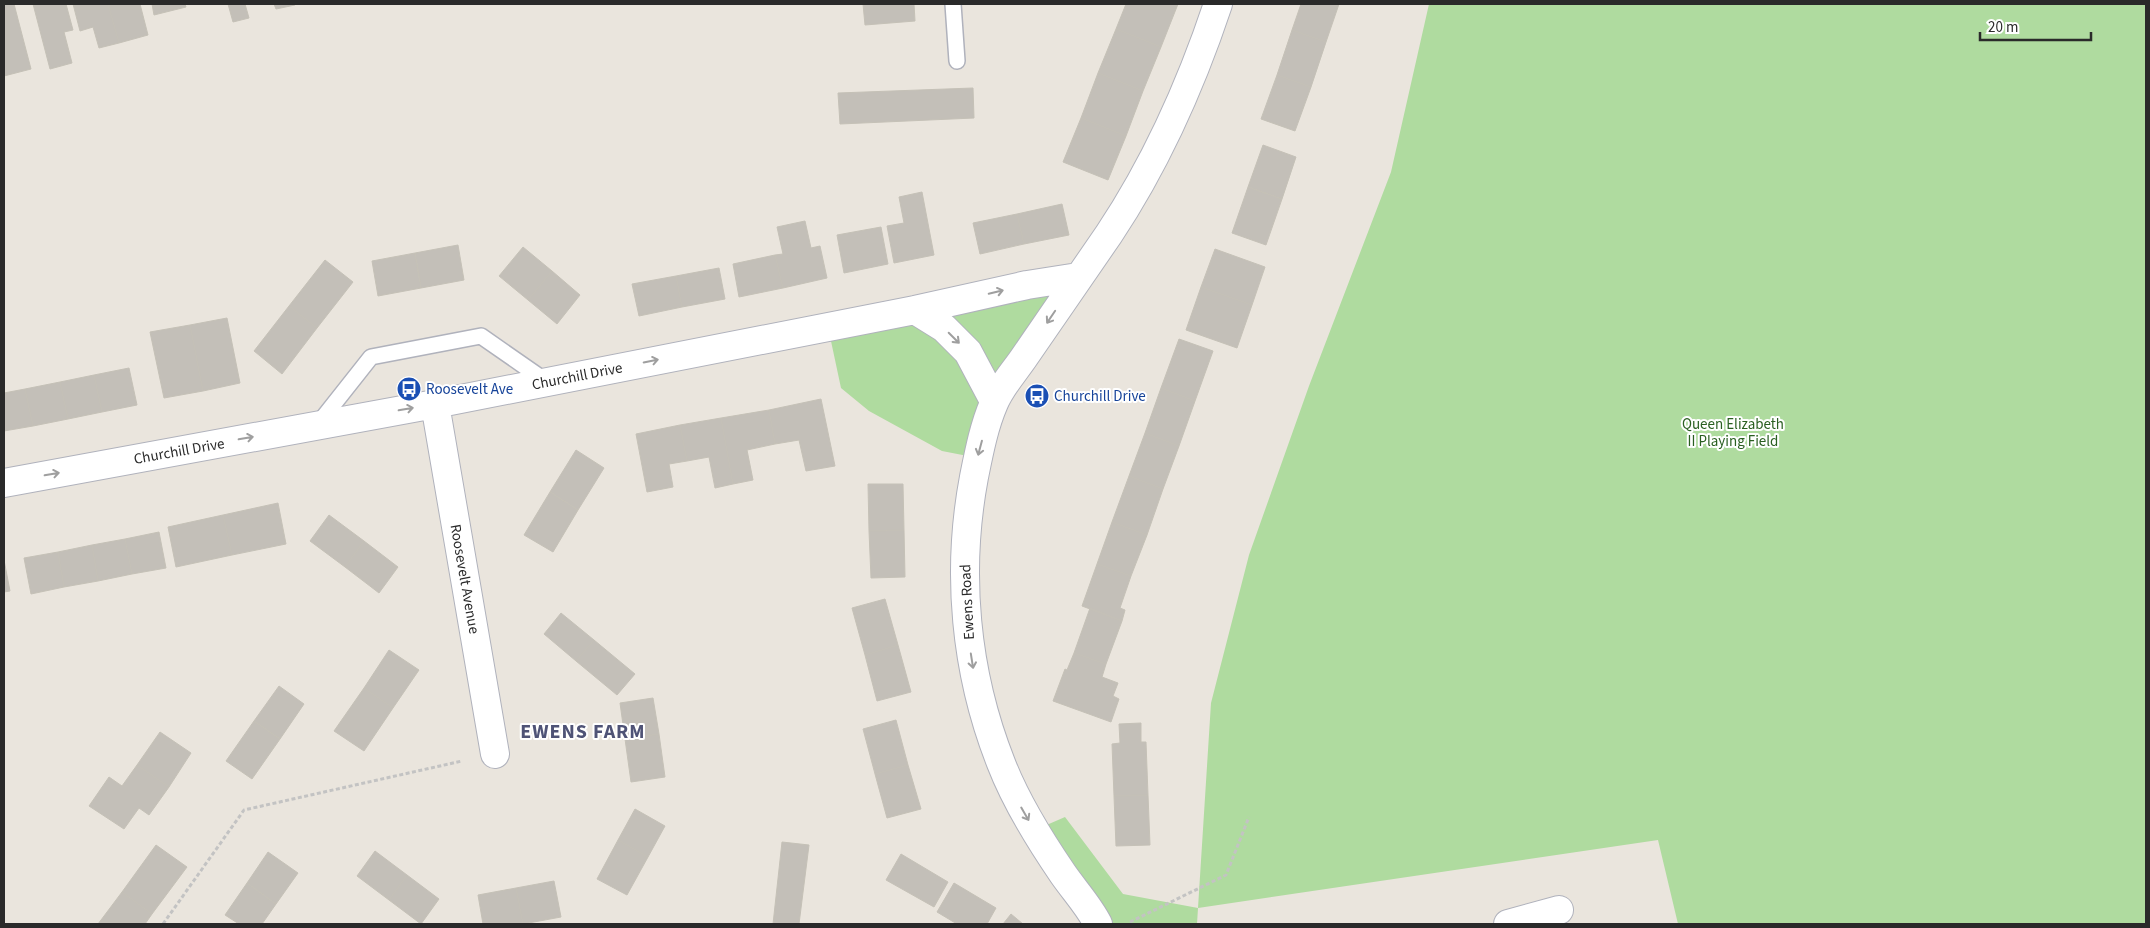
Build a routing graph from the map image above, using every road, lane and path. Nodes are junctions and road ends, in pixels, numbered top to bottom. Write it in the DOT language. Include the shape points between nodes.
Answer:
graph roads {
  1 [pos="953,4"];
  2 [pos="1218,4"];
  3 [pos="958,61"];
  4 [pos="1078,277"];
  5 [pos="915,310"];
  6 [pos="548,382"];
  7 [pos="994,401"];
  8 [pos="436,404"];
  9 [pos="318,425"];
  10 [pos="4,483"];
  11 [pos="494,754"];
  12 [pos="1249,817"];
  13 [pos="1559,910"];
  14 [pos="163,924"];
  15 [pos="1098,924"];
  16 [pos="1125,924"];
  17 [pos="1508,924"];
  1 -- 3 [label="lane"];
  2 -- 4 [label="street" via="1186,94 1163,143 1138,189"];
  5 -- 4 [label="street, Churchill Drive, one-way"];
  4 -- 7 [label="street, Ewens Road, one-way"];
  6 -- 5 [label="street, Churchill Drive, one-way"];
  5 -- 7 [label="street, one-way" via="944,328 968,352"];
  6 -- 8 [label="street, Churchill Drive"];
  6 -- 9 [label="lane" via="481,336 472,337 371,357"];
  7 -- 15 [label="street, Ewens Road, one-way" via="969,502 965,546 964,592 975,681 986,723 1020,804 1041,842"];
  9 -- 8 [label="street, Churchill Drive, one-way"];
  8 -- 11 [label="street, Roosevelt Avenue"];
  10 -- 9 [label="street, Churchill Drive, one-way"];
  11 -- 14 [label="path" via="244,810"];
  12 -- 16 [label="path" via="1226,875"];
  13 -- 17 [label="street"];
}
